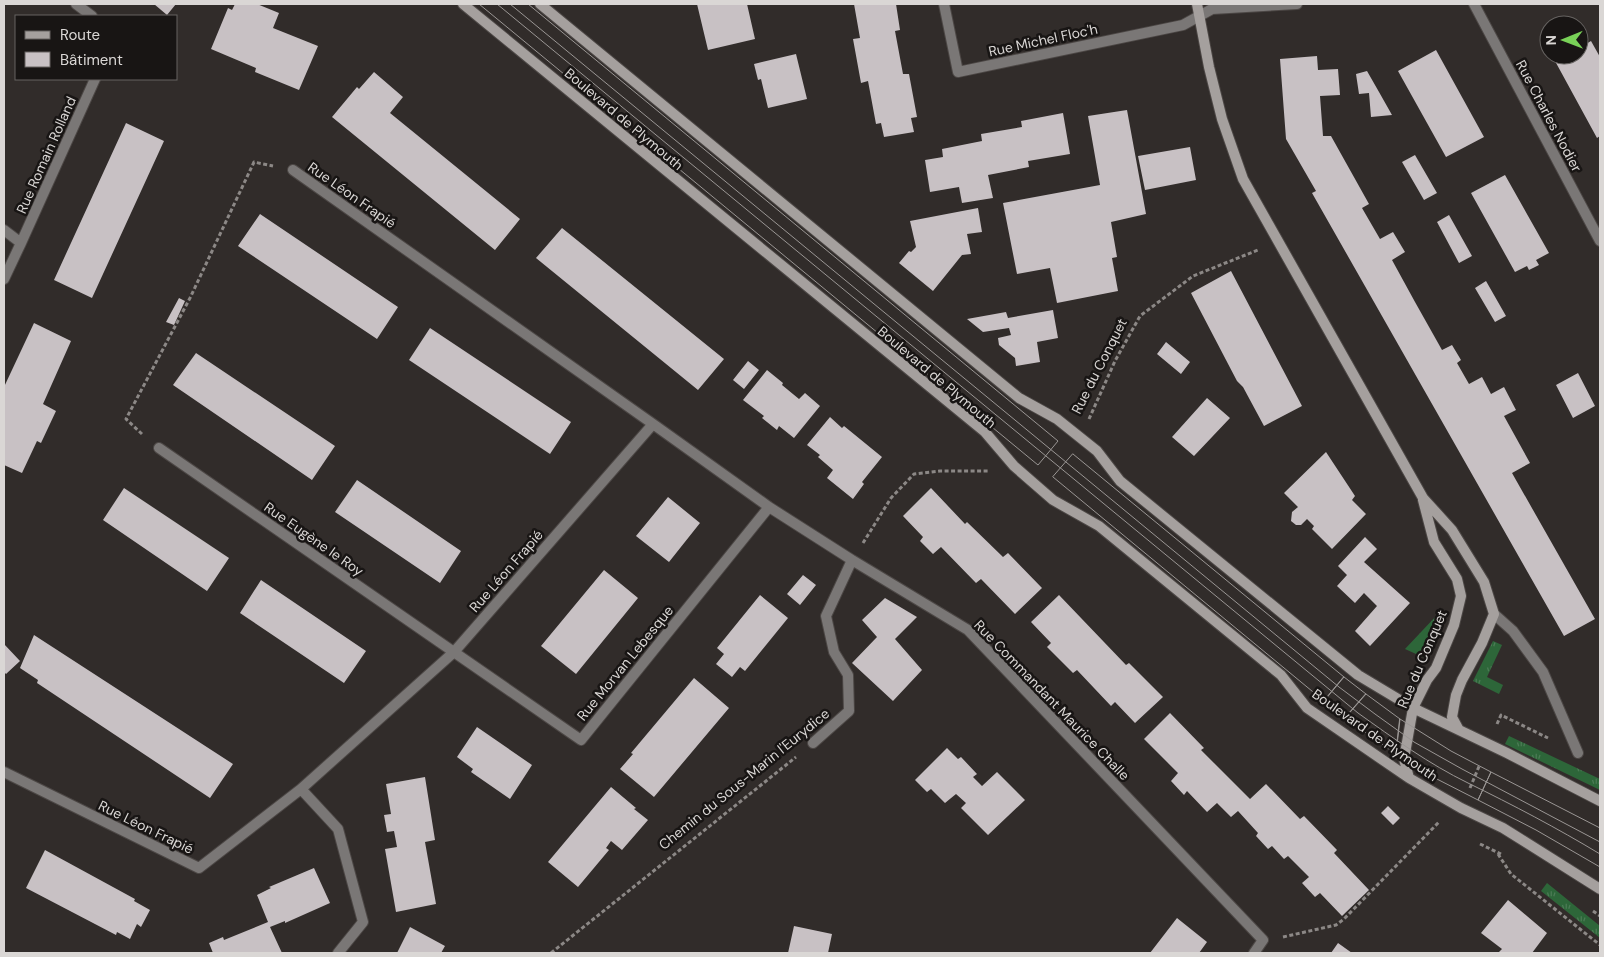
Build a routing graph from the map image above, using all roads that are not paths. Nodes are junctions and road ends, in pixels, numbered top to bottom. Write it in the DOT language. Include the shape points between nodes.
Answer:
graph roads {
  1 [pos="76,4"];
  2 [pos="463,4"];
  3 [pos="540,4"];
  4 [pos="944,4"];
  5 [pos="1197,4"];
  6 [pos="1297,4"];
  7 [pos="1474,4"];
  8 [pos="91,15"];
  9 [pos="1199,15"];
  10 [pos="95,80"];
  11 [pos="293,170"];
  12 [pos="4,230"];
  13 [pos="1600,241"];
  14 [pos="21,243"];
  15 [pos="4,279"];
  16 [pos="652,424"];
  17 [pos="159,448"];
  18 [pos="1423,498"];
  19 [pos="769,507"];
  20 [pos="852,560"];
  21 [pos="1494,614"];
  22 [pos="454,652"];
  23 [pos="1413,708"];
  24 [pos="1459,730"];
  25 [pos="814,743"];
  26 [pos="1578,754"];
  27 [pos="4,772"];
  28 [pos="1410,778"];
  29 [pos="302,789"];
  30 [pos="1600,801"];
  31 [pos="1600,889"];
  32 [pos="338,953"];
  33 [pos="1254,953"];
  1 -- 8 [label="street"];
  2 -- 28 [label="main road, Boulevard de Plymouth" via="985,432 1014,466 1053,500 1099,526 1281,676 1307,708"];
  3 -- 23 [label="main road" via="1019,398 1057,419 1097,451 1120,481 1350,670"];
  4 -- 9 [label="street, Rue Michel Floc'h" via="958,72 1183,25"];
  5 -- 9 [label="main road"];
  6 -- 9 [label="street" via="1212,9"];
  7 -- 13 [label="street, Rue Charles Nodier"];
  9 -- 18 [label="main road" via="1222,119 1243,179"];
  10 -- 14 [label="street, Rue Romain Rolland"];
  11 -- 16 [label="street, Rue Léon Frapié"];
  12 -- 14 [label="street"];
  14 -- 15 [label="street, Rue Romain Rolland"];
  16 -- 19 [label="street, Rue Commandant Maurice Challe"];
  16 -- 22 [label="street, Rue Léon Frapié"];
  17 -- 22 [label="street, Rue Eugène le Roy"];
  18 -- 21 [label="main road" via="1452,530 1480,575"];
  18 -- 23 [label="main road, Rue du Conquet" via="1434,542 1457,579 1461,596 1454,625 1436,668"];
  19 -- 20 [label="street, Rue Commandant Maurice Challe"];
  19 -- 22 [label="street, Rue Morvan Lebesque" via="581,740"];
  20 -- 25 [label="street, Chemin du Sous-Marin l'Eurydice" via="826,616 834,652 848,675 849,711"];
  20 -- 33 [label="street, Rue Commandant Maurice Challe" via="968,630 1264,940"];
  21 -- 24 [label="main road" via="1456,695 1452,717"];
  21 -- 26 [label="street" via="1513,631 1543,672"];
  22 -- 29 [label="street, Rue Léon Frapié"];
  23 -- 24 [label="main road"];
  23 -- 28 [label="main road, Rue du Conquet" via="1404,759"];
  24 -- 30 [label="main road"];
  27 -- 29 [label="street, Rue Léon Frapié" via="198,868"];
  28 -- 31 [label="main road, Boulevard de Plymouth" via="1503,828"];
  29 -- 32 [label="street" via="338,829 363,922"];
}
